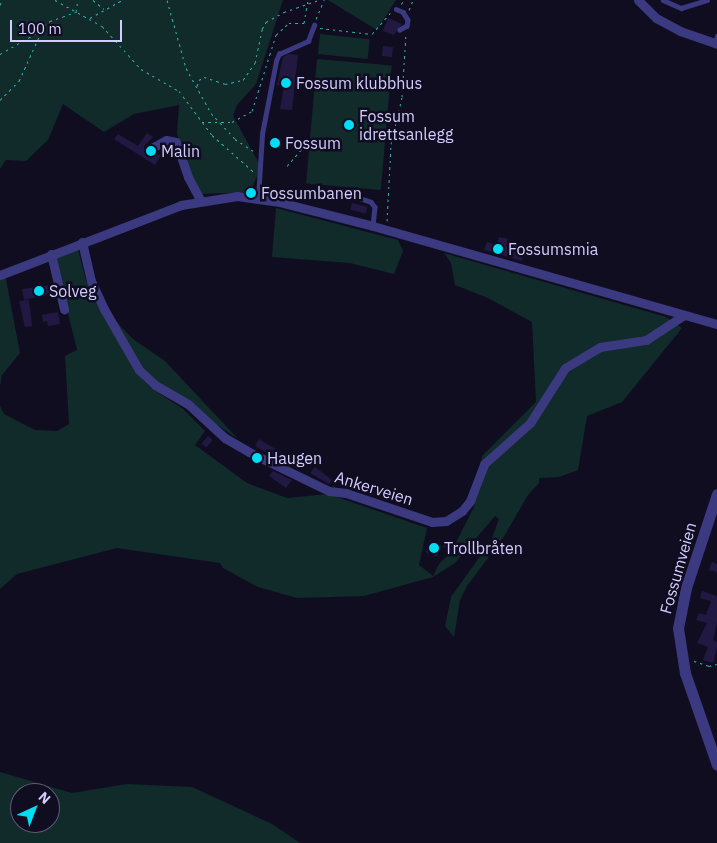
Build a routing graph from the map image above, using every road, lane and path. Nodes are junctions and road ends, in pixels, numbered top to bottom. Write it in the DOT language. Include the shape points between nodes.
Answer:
graph roads {
  1 [pos="2,0"];
  2 [pos="55,0"];
  3 [pos="78,0"];
  4 [pos="93,0"];
  5 [pos="122,0"];
  6 [pos="167,0"];
  7 [pos="308,0"];
  8 [pos="318,0"];
  9 [pos="324,0"];
  10 [pos="405,0"];
  11 [pos="413,0"];
  12 [pos="638,0"];
  13 [pos="663,0"];
  14 [pos="686,0"];
  15 [pos="707,0"];
  16 [pos="309,4"];
  17 [pos="0,5"];
  18 [pos="688,6"];
  19 [pos="396,9"];
  20 [pos="105,10"];
  21 [pos="76,12"];
  22 [pos="407,16"];
  23 [pos="90,18"];
  24 [pos="304,23"];
  25 [pos="314,24"];
  26 [pos="407,26"];
  27 [pos="41,30"];
  28 [pos="400,30"];
  29 [pos="716,41"];
  30 [pos="0,54"];
  31 [pos="197,87"];
  32 [pos="0,100"];
  33 [pos="218,120"];
  34 [pos="202,122"];
  35 [pos="150,148"];
  36 [pos="302,149"];
  37 [pos="262,156"];
  38 [pos="287,166"];
  39 [pos="258,175"];
  40 [pos="346,194"];
  41 [pos="258,198"];
  42 [pos="200,200"];
  43 [pos="373,226"];
  44 [pos="385,230"];
  45 [pos="82,242"];
  46 [pos="51,254"];
  47 [pos="0,275"];
  48 [pos="64,309"];
  49 [pos="684,315"];
  50 [pos="717,324"];
  51 [pos="717,494"];
  52 [pos="688,661"];
  53 [pos="717,664"];
  54 [pos="717,765"];
  1 -- 17 [label="path"];
  2 -- 21 [label="path"];
  3 -- 21 [label="path"];
  4 -- 20 [label="path"];
  5 -- 20 [label="path"];
  6 -- 31 [label="path" via="186,68"];
  7 -- 16 [label="path"];
  8 -- 16 [label="path"];
  9 -- 25 [label="path"];
  10 -- 19 [label="path"];
  11 -- 22 [label="path"];
  12 -- 29 [label="street" via="656,18 680,31"];
  13 -- 18 [label="lane" via="676,6"];
  14 -- 18 [label="lane"];
  15 -- 18 [label="lane"];
  16 -- 24 [label="path"];
  16 -- 31 [label="path" via="266,22 255,63 243,80 225,84 204,77"];
  19 -- 22 [label="lane"];
  19 -- 25 [label="path" via="372,34 331,30"];
  20 -- 23 [label="path"];
  21 -- 23 [label="path"];
  21 -- 27 [label="path" via="50,21"];
  22 -- 26 [label="lane"];
  23 -- 34 [label="path" via="108,32 141,69 179,91"];
  24 -- 25 [label="path"];
  24 -- 33 [label="path" via="289,23 276,35 252,110 240,120"];
  25 -- 37 [label="lane" via="308,41 278,54 265,114"];
  26 -- 28 [label="lane"];
  26 -- 44 [label="path" via="402,97 391,144"];
  27 -- 30 [label="path"];
  27 -- 32 [label="path" via="19,81"];
  31 -- 33 [label="path"];
  33 -- 34 [label="path"];
  33 -- 37 [label="path" via="235,139"];
  34 -- 39 [label="path" via="212,135"];
  35 -- 42 [label="street" via="166,140 176,142"];
  36 -- 38 [label="path"];
  37 -- 39 [label="lane"];
  39 -- 41 [label="lane"];
  40 -- 43 [label="lane" via="371,202 375,207"];
  41 -- 42 [label="street" via="232,196"];
  41 -- 43 [label="street"];
  42 -- 45 [label="street"];
  43 -- 44 [label="street"];
  44 -- 49 [label="street"];
  45 -- 46 [label="street"];
  45 -- 49 [label="street, Ankerveien" via="91,281 104,309 139,370 155,385 188,404 225,438 249,452 329,491 346,493 432,522 446,521 462,511 470,501 484,464 530,423 565,368 600,347 646,340"];
  46 -- 47 [label="street"];
  46 -- 48 [label="street"];
  49 -- 50 [label="street"];
  51 -- 54 [label="street, Fossumveien" via="686,588 678,628 685,673"];
  52 -- 53 [label="path" via="709,666"];
}
